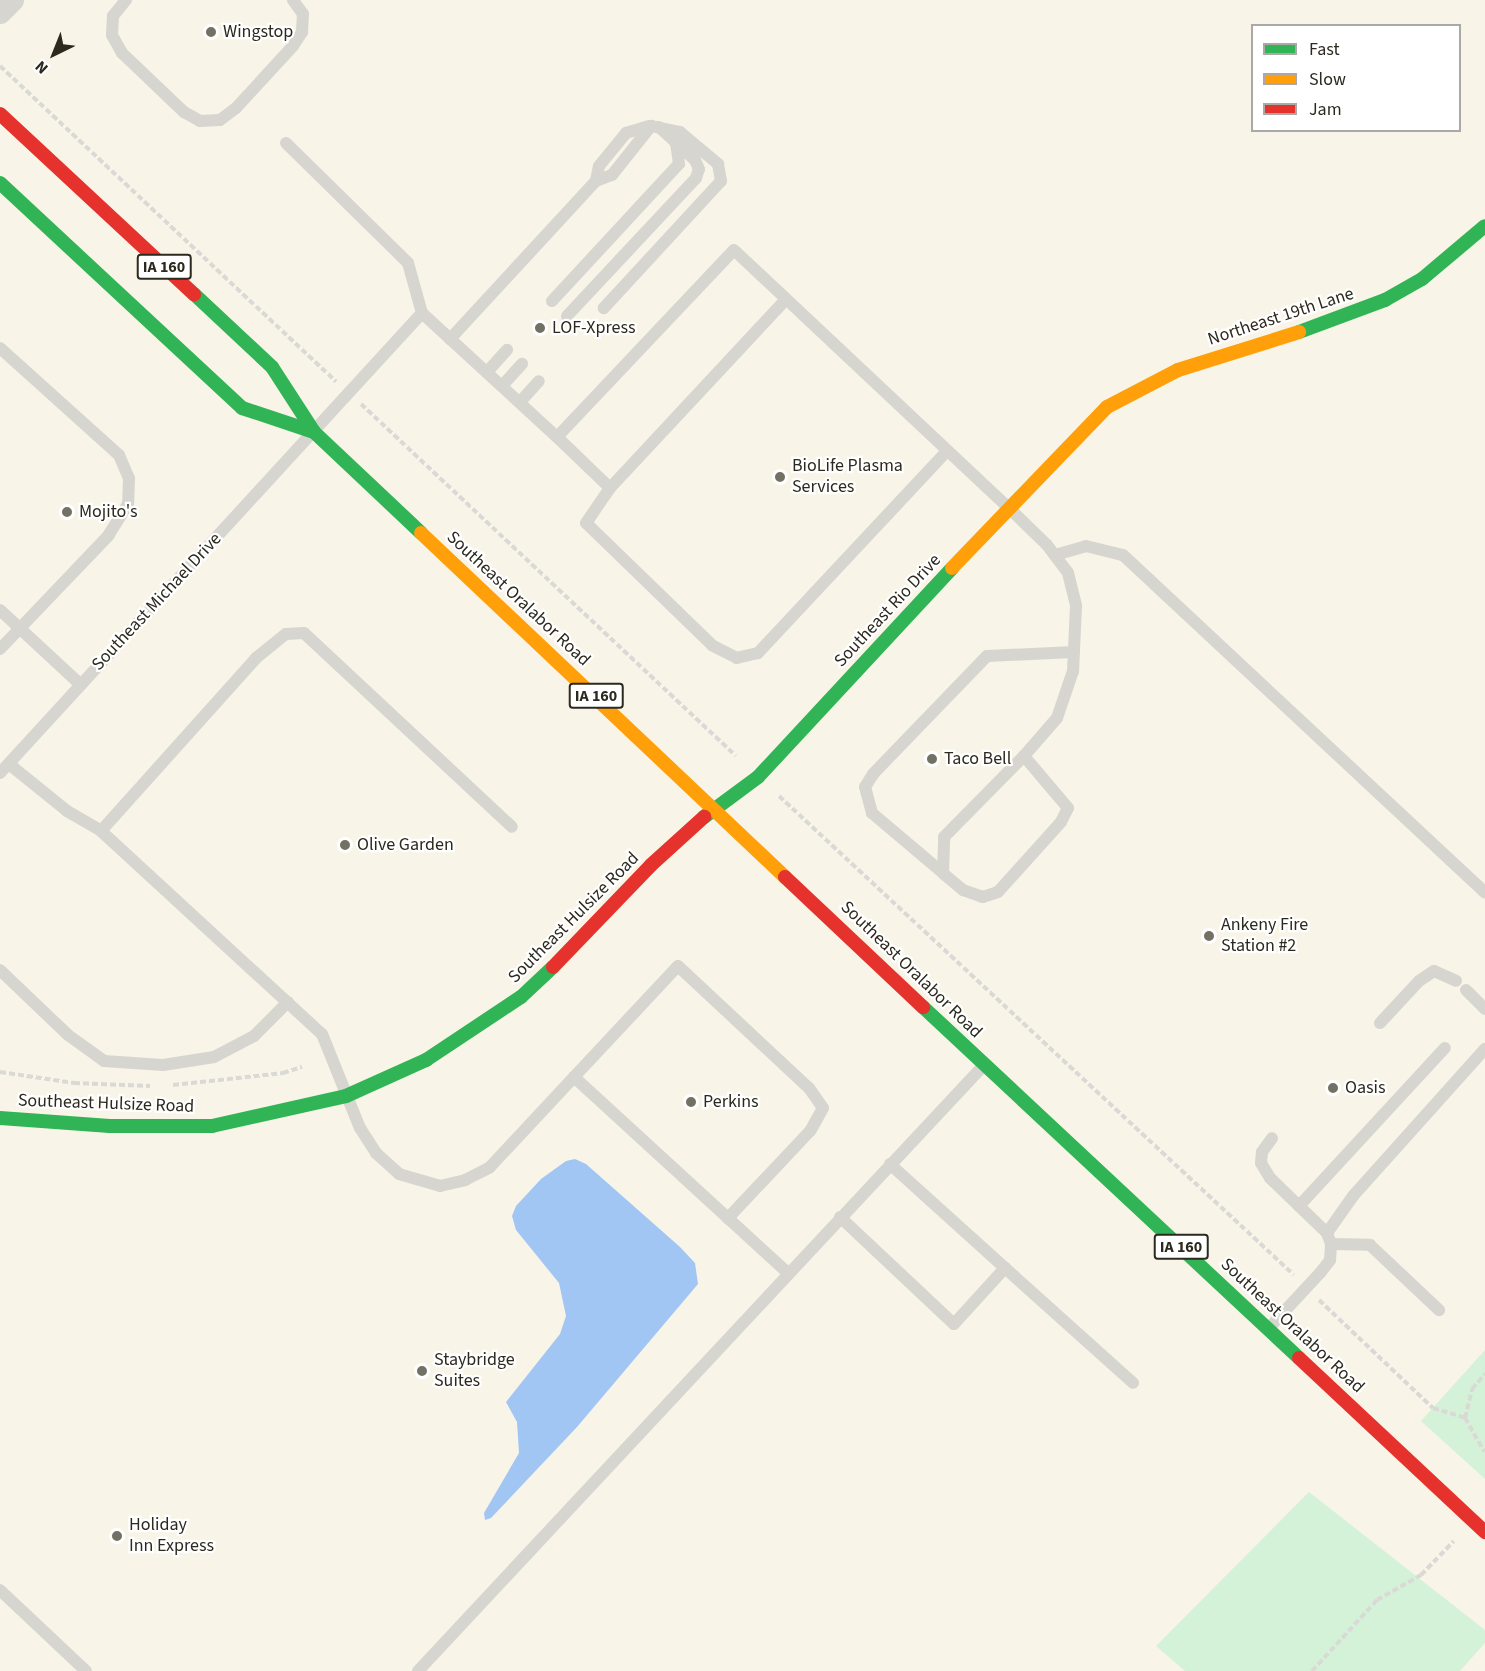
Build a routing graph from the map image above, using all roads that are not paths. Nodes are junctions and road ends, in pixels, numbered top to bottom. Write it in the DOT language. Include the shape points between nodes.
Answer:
graph roads {
  1 [pos="12,0"];
  2 [pos="125,0"];
  3 [pos="293,0"];
  4 [pos="0,12"];
  5 [pos="0,114"];
  6 [pos="653,125"];
  7 [pos="286,143"];
  8 [pos="676,143"];
  9 [pos="0,183"];
  10 [pos="1485,226"];
  11 [pos="786,299"];
  12 [pos="552,302"];
  13 [pos="604,308"];
  14 [pos="422,313"];
  15 [pos="567,316"];
  16 [pos="450,339"];
  17 [pos="0,348"];
  18 [pos="507,350"];
  19 [pos="522,364"];
  20 [pos="487,372"];
  21 [pos="539,381"];
  22 [pos="502,386"];
  23 [pos="520,402"];
  24 [pos="1081,430"];
  25 [pos="314,432"];
  26 [pos="557,437"];
  27 [pos="947,451"];
  28 [pos="610,488"];
  29 [pos="1009,508"];
  30 [pos="1055,555"];
  31 [pos="0,610"];
  32 [pos="20,628"];
  33 [pos="0,649"];
  34 [pos="1074,652"];
  35 [pos="81,684"];
  36 [pos="1024,756"];
  37 [pos="4,769"];
  38 [pos="714,808"];
  39 [pos="512,826"];
  40 [pos="101,831"];
  41 [pos="943,873"];
  42 [pos="1485,892"];
  43 [pos="0,970"];
  44 [pos="1456,981"];
  45 [pos="1466,990"];
  46 [pos="288,1002"];
  47 [pos="1485,1009"];
  48 [pos="1380,1023"];
  49 [pos="1445,1048"];
  50 [pos="1485,1049"];
  51 [pos="984,1065"];
  52 [pos="574,1077"];
  53 [pos="346,1095"];
  54 [pos="0,1118"];
  55 [pos="1272,1138"];
  56 [pos="890,1164"];
  57 [pos="1299,1206"];
  58 [pos="840,1217"];
  59 [pos="728,1218"];
  60 [pos="1329,1238"];
  61 [pos="1005,1268"];
  62 [pos="788,1273"];
  63 [pos="1439,1310"];
  64 [pos="1269,1328"];
  65 [pos="1132,1383"];
  66 [pos="1485,1532"];
  67 [pos="0,1590"];
  68 [pos="86,1671"];
  69 [pos="418,1671"];
  1 -- 4 [label="street"];
  2 -- 3 [label="lane" via="113,16 112,34 122,53 184,112 200,121 220,120 236,108 293,46 302,32 303,14"];
  5 -- 25 [label="main road, Southeast Oralabor Road / IA 160" via="272,367"];
  6 -- 8 [label="lane"];
  6 -- 13 [label="lane" via="680,132 697,145 718,164 721,181"];
  6 -- 16 [label="lane" via="612,175 596,181"];
  7 -- 14 [label="lane" via="408,263"];
  8 -- 12 [label="lane" via="679,164"];
  8 -- 15 [label="lane" via="694,160 699,169 696,178"];
  9 -- 25 [label="main road, Southeast Oralabor Road / IA 160" via="242,408"];
  10 -- 24 [label="main road, Northeast 19th Lane" via="1422,279 1385,300 1155,380 1107,407"];
  11 -- 26 [label="lane" via="734,250"];
  11 -- 27 [label="lane"];
  11 -- 28 [label="lane"];
  14 -- 16 [label="lane"];
  14 -- 25 [label="lane, Southeast Michael Drive"];
  16 -- 20 [label="lane"];
  17 -- 32 [label="lane" via="119,455 129,478 128,504 109,535"];
  18 -- 20 [label="lane"];
  19 -- 22 [label="lane"];
  20 -- 22 [label="lane"];
  21 -- 23 [label="lane"];
  22 -- 23 [label="lane"];
  23 -- 26 [label="lane"];
  24 -- 29 [label="main road, Southeast Rio Drive"];
  25 -- 35 [label="lane, Southeast Michael Drive"];
  25 -- 38 [label="main road, Southeast Oralabor Road / IA 160"];
  26 -- 28 [label="lane"];
  27 -- 28 [label="lane" via="758,653 737,658 712,645 586,523"];
  27 -- 29 [label="lane"];
  29 -- 30 [label="lane"];
  29 -- 38 [label="main road, Southeast Rio Drive" via="758,777"];
  30 -- 34 [label="lane" via="1068,573 1076,606"];
  30 -- 42 [label="lane" via="1086,546 1124,555"];
  31 -- 32 [label="lane"];
  32 -- 33 [label="lane"];
  32 -- 35 [label="lane"];
  34 -- 36 [label="lane" via="1073,671 1057,718"];
  34 -- 41 [label="lane" via="987,656 873,774 865,788 872,813"];
  35 -- 37 [label="lane, Southeast Michael Drive"];
  36 -- 41 [label="lane" via="944,837"];
  36 -- 41 [label="lane" via="1068,808 1061,822 998,892 982,897 963,890"];
  37 -- 40 [label="lane"];
  38 -- 51 [label="main road, Southeast Oralabor Road / IA 160"];
  38 -- 53 [label="main road, Southeast Hulsize Road" via="651,865 572,950 521,997 426,1060"];
  39 -- 40 [label="lane" via="304,633 286,634 256,658"];
  40 -- 46 [label="lane"];
  43 -- 46 [label="lane" via="68,1035 104,1061 163,1065 214,1058 254,1036"];
  44 -- 48 [label="lane" via="1434,971 1419,981"];
  45 -- 47 [label="lane"];
  46 -- 53 [label="lane" via="322,1034"];
  49 -- 57 [label="lane"];
  50 -- 60 [label="lane" via="1353,1196"];
  51 -- 56 [label="lane"];
  51 -- 64 [label="main road, Southeast Oralabor Road / IA 160"];
  52 -- 53 [label="lane" via="490,1167 465,1180 440,1186 399,1174 376,1153"];
  52 -- 59 [label="lane"];
  52 -- 59 [label="lane" via="678,966 809,1088 823,1108 810,1131"];
  53 -- 54 [label="main road, Southeast Hulsize Road" via="212,1126 110,1126"];
  55 -- 57 [label="lane" via="1262,1152 1261,1163 1270,1178"];
  56 -- 58 [label="lane"];
  56 -- 61 [label="lane"];
  57 -- 60 [label="lane"];
  58 -- 61 [label="lane" via="954,1324"];
  58 -- 62 [label="lane"];
  59 -- 62 [label="lane"];
  60 -- 63 [label="lane" via="1370,1245"];
  60 -- 64 [label="lane" via="1330,1260"];
  61 -- 65 [label="lane"];
  62 -- 69 [label="lane"];
  64 -- 66 [label="main road, Southeast Oralabor Road / IA 160"];
  67 -- 68 [label="lane"];
}
